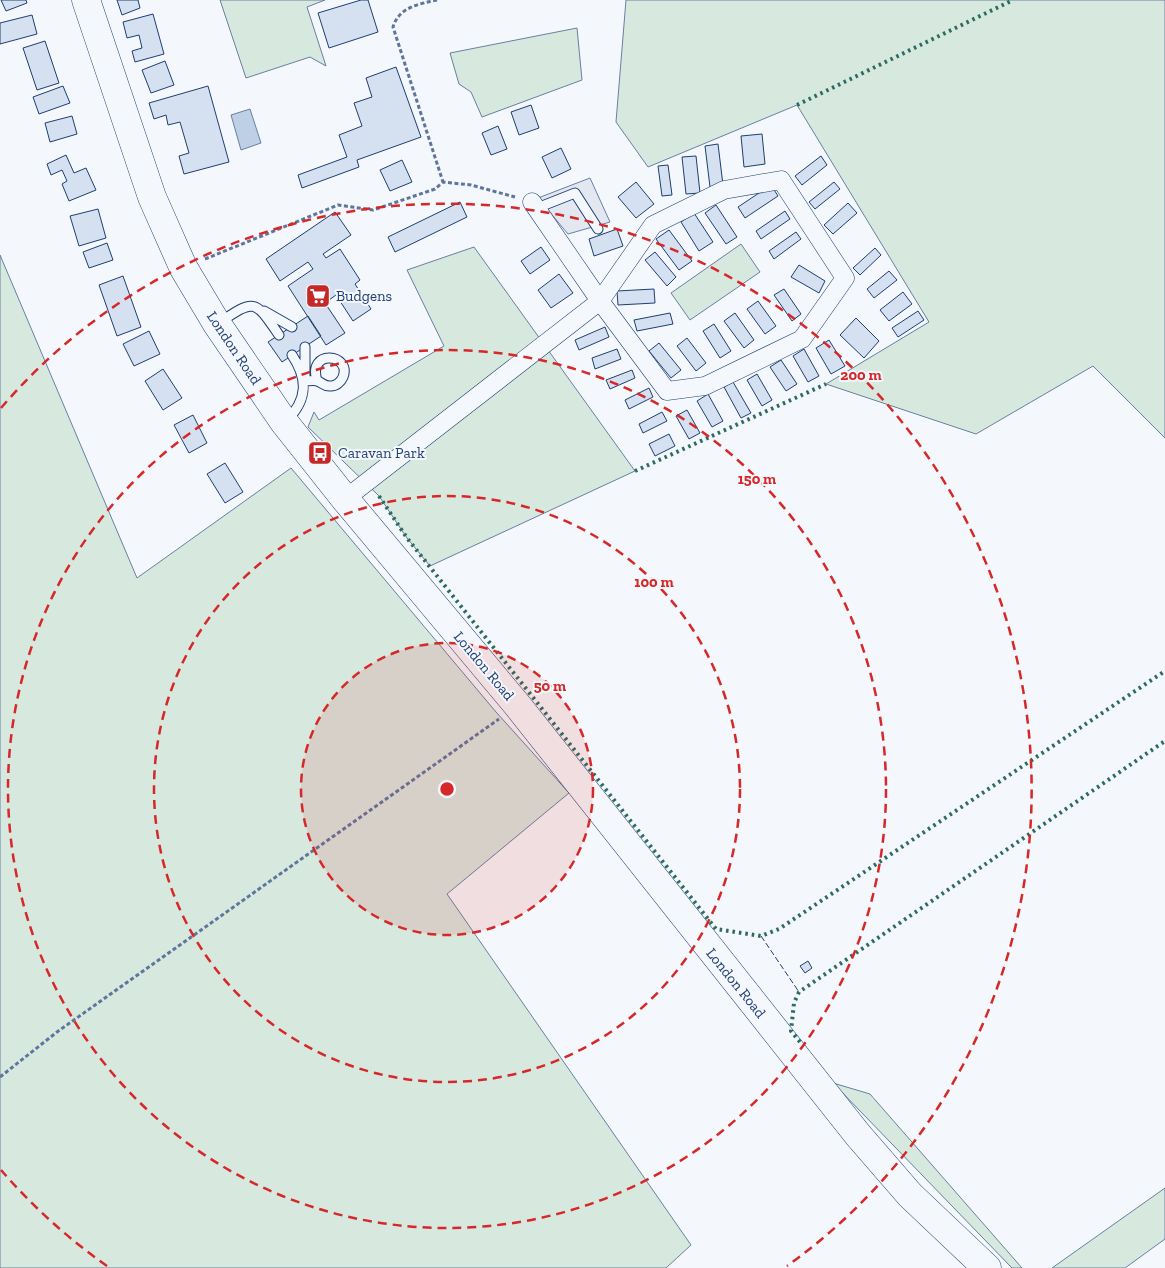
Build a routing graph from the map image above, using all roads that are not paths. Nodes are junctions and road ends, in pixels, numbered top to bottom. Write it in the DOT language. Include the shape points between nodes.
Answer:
graph roads {
  1 [pos="86,0"];
  2 [pos="534,205"];
  3 [pos="598,229"];
  4 [pos="600,301"];
  5 [pos="262,309"];
  6 [pos="217,324"];
  7 [pos="292,327"];
  8 [pos="280,335"];
  9 [pos="304,347"];
  10 [pos="292,355"];
  11 [pos="317,380"];
  12 [pos="305,381"];
  13 [pos="284,422"];
  14 [pos="344,499"];
  15 [pos="986,1268"];
  1 -- 6 [label="main road, London Road" via="152,196 183,267"];
  2 -- 3 [label="lane" via="575,193"];
  2 -- 4 [label="street"];
  4 -- 4 [label="street" via="667,391 705,386 802,339 846,278 781,180 724,190 654,225"];
  4 -- 14 [label="street"];
  5 -- 6 [label="lane" via="250,305 241,308"];
  5 -- 7 [label="lane"];
  5 -- 8 [label="lane"];
  6 -- 13 [label="main road, London Road"];
  9 -- 12 [label="lane"];
  10 -- 12 [label="lane" via="302,369"];
  11 -- 12 [label="lane"];
  12 -- 13 [label="lane" via="296,409"];
  13 -- 14 [label="main road, London Road"];
  14 -- 15 [label="main road, London Road" via="518,706 858,1135 910,1195"];
}
